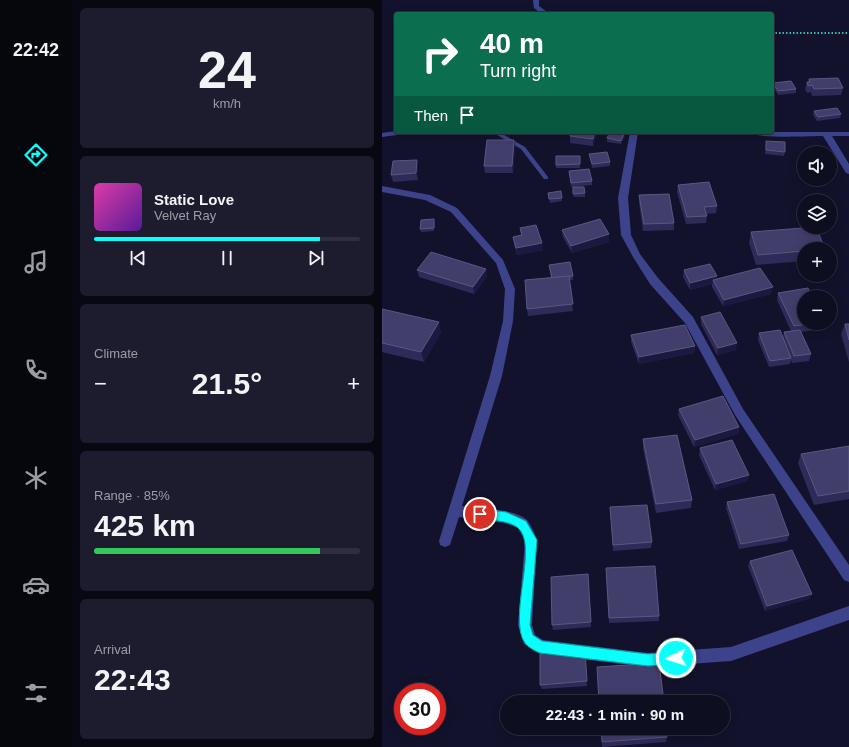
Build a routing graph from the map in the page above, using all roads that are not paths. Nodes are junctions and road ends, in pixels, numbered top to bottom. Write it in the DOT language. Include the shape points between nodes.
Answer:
graph roads {
  1 [pos="536,0"];
  2 [pos="544,12"];
  3 [pos="394,133"];
  4 [pos="774,133"];
  5 [pos="498,134"];
  6 [pos="634,134"];
  7 [pos="826,134"];
  8 [pos="849,134"];
  9 [pos="382,135"];
  10 [pos="849,171"];
  11 [pos="546,178"];
  12 [pos="382,189"];
  13 [pos="454,510"];
  14 [pos="445,541"];
  15 [pos="849,576"];
  16 [pos="849,613"];
  1 -- 2 [label="street" via="536,7"];
  3 -- 9 [label="street"];
  4 -- 7 [label="street"];
  5 -- 11 [label="lane" via="523,148"];
  6 -- 15 [label="street" via="623,198 626,235 636,256 654,281 689,320 739,412"];
  7 -- 8 [label="street"];
  7 -- 10 [label="street"];
  12 -- 13 [label="street" via="427,197 454,210 500,262 510,289 508,321 496,376"];
  13 -- 14 [label="street"];
  13 -- 16 [label="street" via="506,517 522,524 532,540 525,625 529,639 540,647 648,660 731,654"];
}
